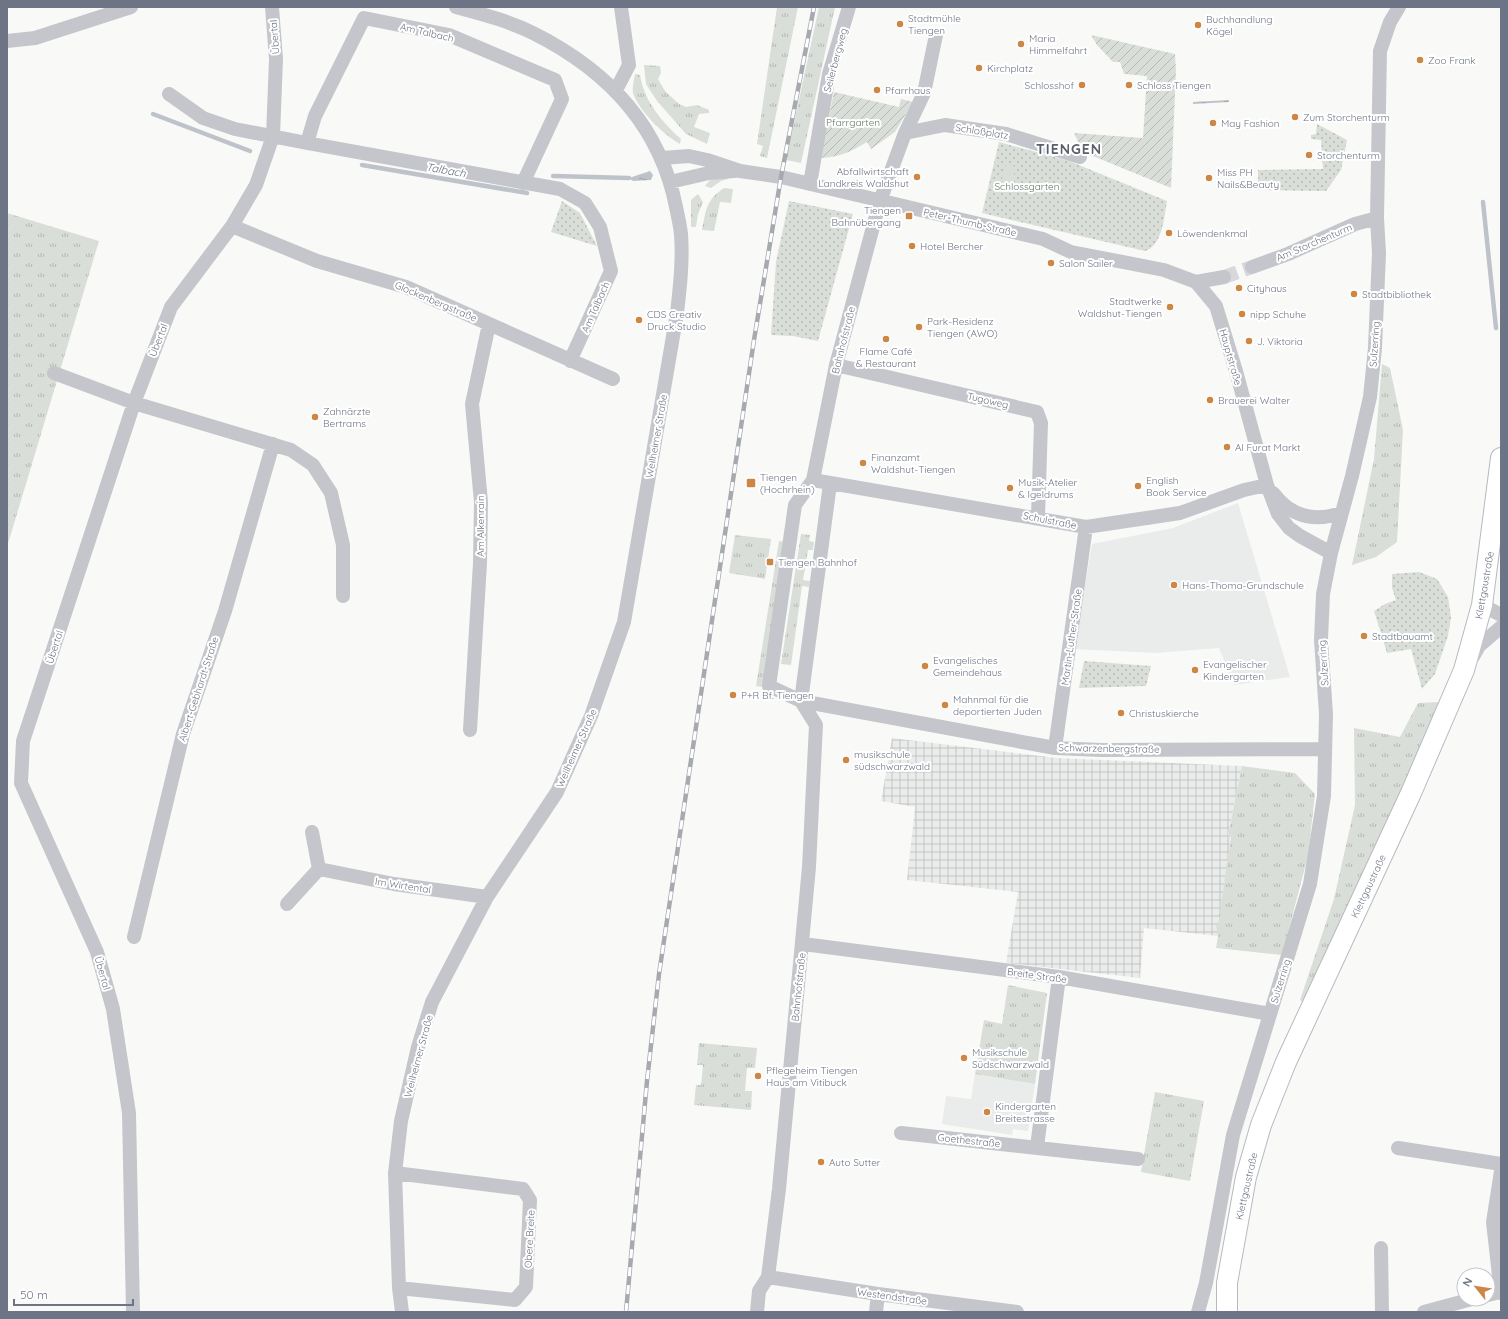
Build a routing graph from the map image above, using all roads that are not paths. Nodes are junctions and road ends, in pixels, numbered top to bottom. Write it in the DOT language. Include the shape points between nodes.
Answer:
graph roads {
  1 [pos="131,7"];
  2 [pos="272,7"];
  3 [pos="456,7"];
  4 [pos="621,7"];
  5 [pos="849,7"];
  6 [pos="1399,7"];
  7 [pos="936,35"];
  8 [pos="7,41"];
  9 [pos="616,90"];
  10 [pos="169,94"];
  11 [pos="905,133"];
  12 [pos="273,136"];
  13 [pos="306,144"];
  14 [pos="1080,157"];
  15 [pos="662,158"];
  16 [pos="740,171"];
  17 [pos="670,182"];
  18 [pos="522,183"];
  19 [pos="810,184"];
  20 [pos="880,201"];
  21 [pos="1377,218"];
  22 [pos="232,226"];
  23 [pos="1252,267"];
  24 [pos="1224,277"];
  25 [pos="1196,282"];
  26 [pos="489,324"];
  27 [pos="570,361"];
  28 [pos="836,365"];
  29 [pos="54,373"];
  30 [pos="612,379"];
  31 [pos="134,403"];
  32 [pos="273,444"];
  33 [pos="1501,458"];
  34 [pos="813,480"];
  35 [pos="830,484"];
  36 [pos="1267,485"];
  37 [pos="1342,513"];
  38 [pos="1038,517"];
  39 [pos="1086,527"];
  40 [pos="1331,556"];
  41 [pos="343,596"];
  42 [pos="1481,606"];
  43 [pos="1501,615"];
  44 [pos="1501,627"];
  45 [pos="1464,670"];
  46 [pos="801,701"];
  47 [pos="470,730"];
  48 [pos="1056,748"];
  49 [pos="1325,749"];
  50 [pos="312,832"];
  51 [pos="319,869"];
  52 [pos="487,897"];
  53 [pos="287,904"];
  54 [pos="134,937"];
  55 [pos="803,944"];
  56 [pos="1059,978"];
  57 [pos="1270,1014"];
  58 [pos="901,1133"];
  59 [pos="1037,1147"];
  60 [pos="1398,1148"];
  61 [pos="1138,1159"];
  62 [pos="1501,1164"];
  63 [pos="1501,1171"];
  64 [pos="395,1173"];
  65 [pos="1381,1248"];
  66 [pos="1495,1267"];
  67 [pos="768,1277"];
  68 [pos="399,1288"];
  69 [pos="878,1294"];
  70 [pos="1456,1303"];
  71 [pos="133,1312"];
  72 [pos="402,1312"];
  73 [pos="757,1312"];
  74 [pos="876,1312"];
  75 [pos="1017,1312"];
  76 [pos="1198,1312"];
  77 [pos="1227,1312"];
  78 [pos="1382,1312"];
  79 [pos="1424,1312"];
  1 -- 8 [label="street" via="35,38"];
  2 -- 12 [label="street, Übertal" via="276,59"];
  3 -- 9 [label="street, Weilheimer Straße" via="504,21 533,33 586,65"];
  4 -- 9 [label="street" via="629,65"];
  5 -- 19 [label="street, Seilerbergweg" via="829,74"];
  6 -- 21 [label="street, Sulzerring" via="1390,22 1380,51"];
  7 -- 11 [label="street" via="924,93"];
  9 -- 15 [label="street, Weilheimer Straße" via="640,119"];
  10 -- 12 [label="street, Am Talbach" via="203,118 235,129"];
  11 -- 14 [label="street, Schloßplatz" via="945,125 1006,134"];
  11 -- 20 [label="street"];
  12 -- 13 [label="street, Am Talbach"];
  12 -- 22 [label="street, Übertal" via="256,185"];
  13 -- 18 [label="street, Am Talbach"];
  13 -- 18 [label="street, Am Talbach" via="315,116 364,18 448,35 555,80 562,99"];
  15 -- 16 [label="street, Peter-Thumb-Straße" via="689,156"];
  15 -- 17 [label="street, Weilheimer Straße"];
  16 -- 17 [label="street, Peter-Thumb-Straße" via="709,173"];
  16 -- 19 [label="street, Peter-Thumb-Straße" via="770,174"];
  17 -- 52 [label="street, Weilheimer Straße" via="681,233 679,298 624,622 591,716 557,792"];
  18 -- 27 [label="street, Am Talbach" via="560,189 585,203 600,227 611,271"];
  19 -- 20 [label="street, Peter-Thumb-Straße"];
  20 -- 25 [label="street, Peter-Thumb-Straße" via="1042,239 1071,252 1164,270"];
  20 -- 28 [label="street, Bahnhofstraße"];
  21 -- 23 [label="street, Am Storchenturm" via="1355,224"];
  21 -- 37 [label="street, Sulzerring" via="1379,253 1370,397"];
  22 -- 26 [label="street, Glockenbergstraße" via="317,260 406,287"];
  22 -- 31 [label="street, Übertal" via="171,307"];
  24 -- 25 [label="street"];
  25 -- 36 [label="street, Hauptstraße" via="1216,306"];
  26 -- 27 [label="street, Glockenbergstraße"];
  26 -- 47 [label="street, Am Alkenrain" via="472,404 481,502"];
  27 -- 30 [label="street, Glockenbergstraße"];
  28 -- 34 [label="street, Bahnhofstraße"];
  28 -- 38 [label="street, Tugoweg" via="1037,412 1041,423"];
  29 -- 31 [label="street"];
  31 -- 32 [label="street"];
  31 -- 71 [label="street, Übertal" via="23,741 21,783 97,952 113,1009 129,1113"];
  32 -- 41 [label="street" via="291,450 314,465 331,493 343,545"];
  32 -- 54 [label="street, Albert-Gebhardt-Straße" via="225,611 182,734"];
  33 -- 42 [label="main road, Klettgaustraße" via="1490,555"];
  34 -- 35 [label="street"];
  34 -- 46 [label="street, Bahnhofstraße" via="795,505 769,686"];
  35 -- 38 [label="street, Schulstraße"];
  35 -- 46 [label="street"];
  36 -- 37 [label="street, Hauptstraße" via="1278,500 1291,511 1326,518"];
  36 -- 39 [label="street, Schulstraße" via="1244,490 1180,513"];
  36 -- 40 [label="street, Hauptstraße" via="1278,514 1289,528"];
  37 -- 40 [label="street, Sulzerring"];
  38 -- 39 [label="street, Schulstraße"];
  39 -- 48 [label="street, Martin-Luther-Straße"];
  40 -- 49 [label="street, Sulzerring" via="1323,594 1321,640 1326,714"];
  42 -- 43 [label="street"];
  42 -- 44 [label="street"];
  42 -- 45 [label="main road, Klettgaustraße"];
  44 -- 45 [label="street" via="1479,646"];
  45 -- 77 [label="main road, Klettgaustraße" via="1411,793 1286,1062 1261,1125 1246,1177 1227,1283"];
  46 -- 48 [label="street, Schwarzenbergstraße"];
  46 -- 55 [label="street, Bahnhofstraße" via="816,725"];
  48 -- 49 [label="street, Schwarzenbergstraße"];
  49 -- 57 [label="street, Sulzerring" via="1324,796 1310,884"];
  50 -- 51 [label="street"];
  51 -- 52 [label="street, Im Wirtental" via="394,884"];
  51 -- 53 [label="street"];
  52 -- 64 [label="street, Weilheimer Straße" via="432,1002 418,1047 403,1114"];
  55 -- 56 [label="street, Breite Straße"];
  55 -- 67 [label="street, Bahnhofstraße"];
  56 -- 57 [label="street, Breite Straße"];
  56 -- 59 [label="street"];
  57 -- 76 [label="street, Sulzerring" via="1233,1135 1206,1283"];
  58 -- 59 [label="street, Goethestraße"];
  59 -- 61 [label="street, Goethestraße"];
  60 -- 62 [label="street"];
  63 -- 66 [label="street" via="1493,1222"];
  64 -- 68 [label="street, Weilheimer Straße"];
  64 -- 68 [label="street, Obere Breite" via="523,1188 530,1200 526,1287 515,1300"];
  65 -- 78 [label="street"];
  67 -- 69 [label="street, Westendstraße"];
  67 -- 73 [label="street" via="759,1290"];
  68 -- 72 [label="street, Weilheimer Straße"];
  69 -- 74 [label="street"];
  69 -- 75 [label="street, Westendstraße"];
  70 -- 79 [label="street"];
}
